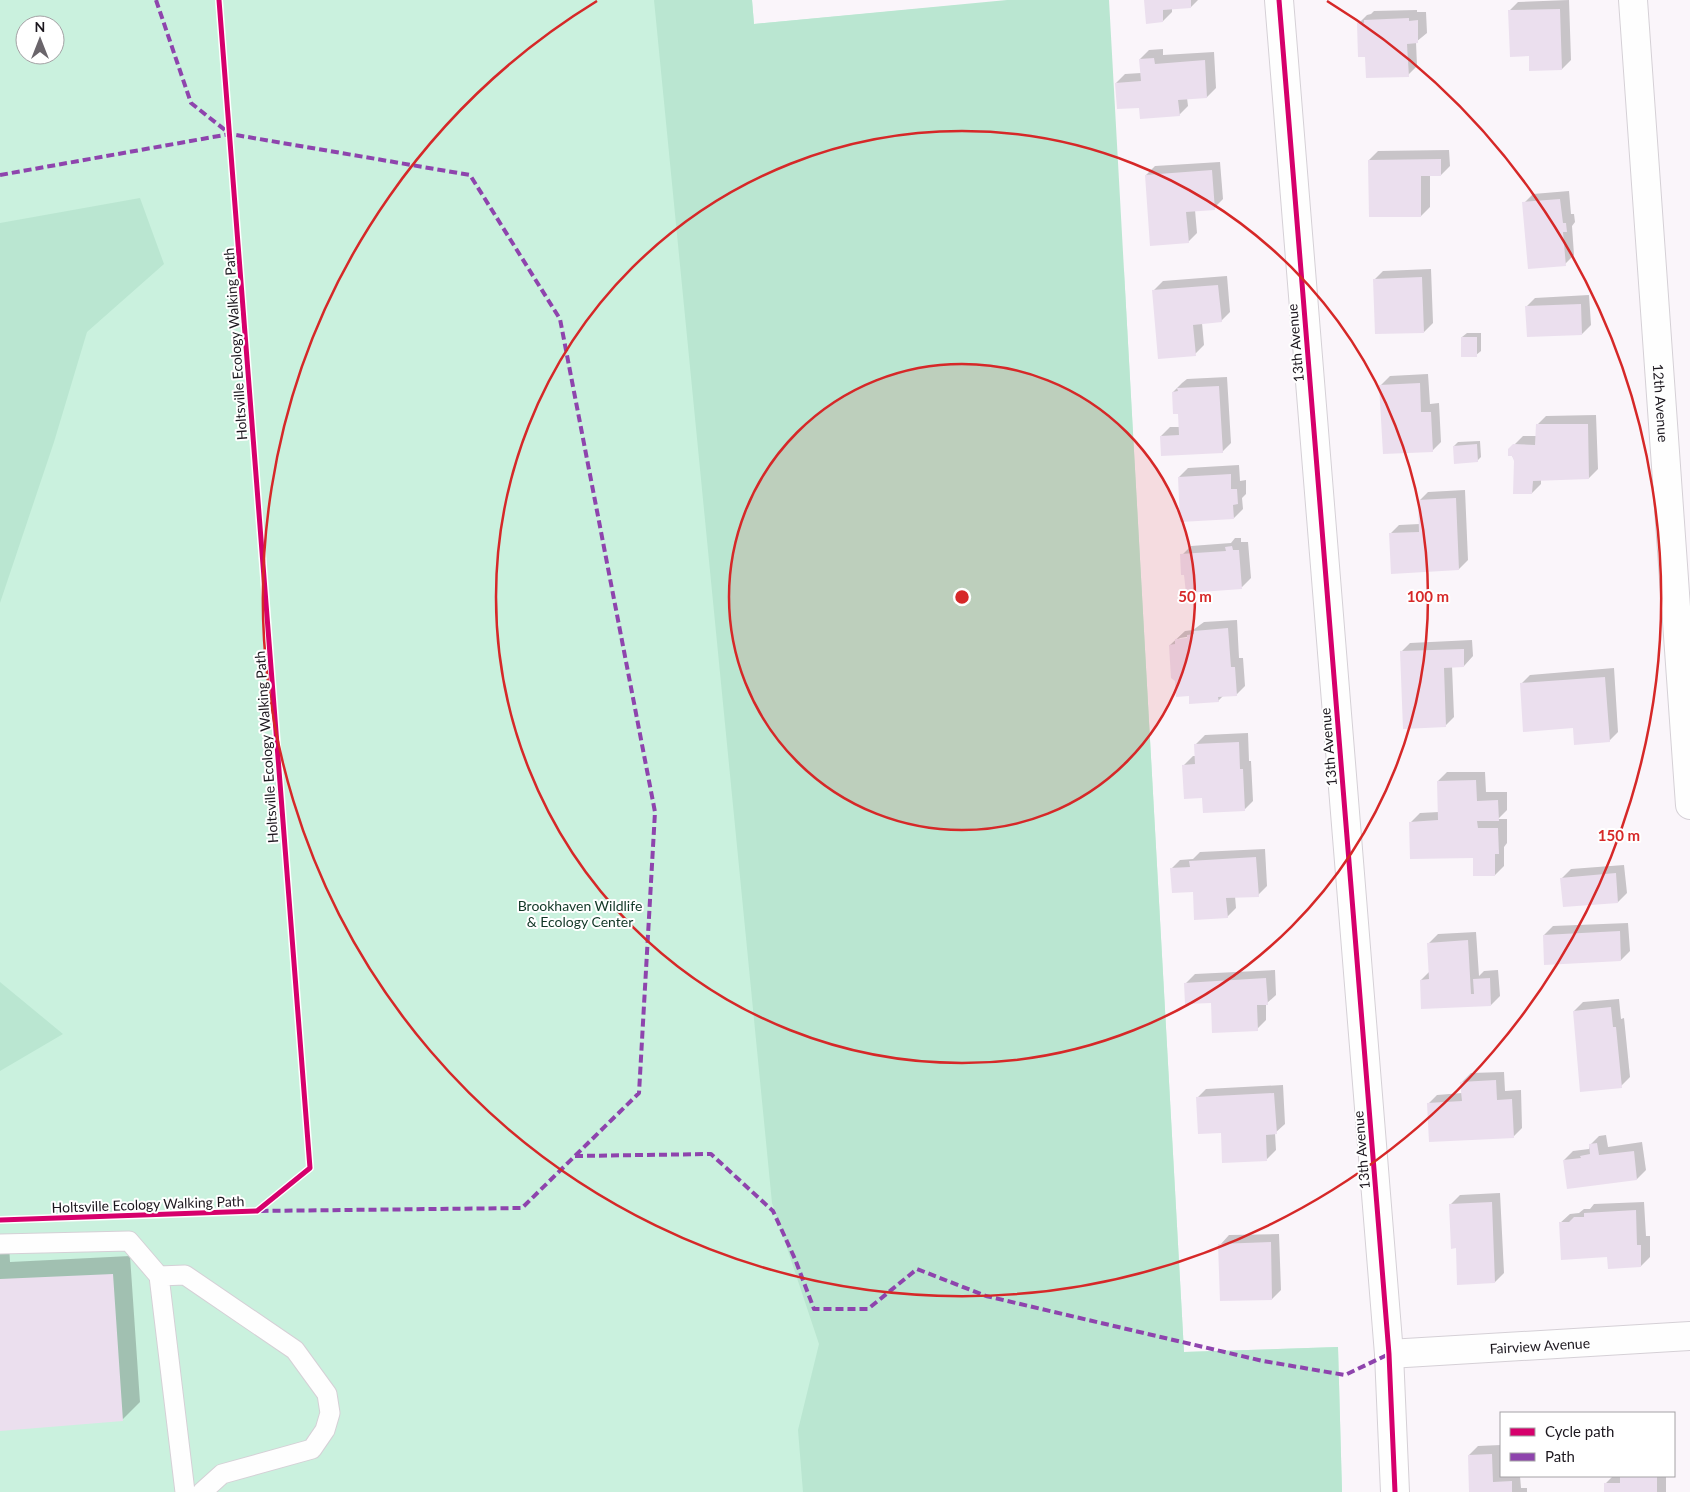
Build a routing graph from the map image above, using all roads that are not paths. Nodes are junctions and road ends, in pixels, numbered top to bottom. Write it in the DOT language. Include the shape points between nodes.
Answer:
graph roads {
  1 [pos="1279,0"];
  2 [pos="1633,0"];
  3 [pos="1690,805"];
  4 [pos="0,1244"];
  5 [pos="159,1276"];
  6 [pos="1690,1336"];
  7 [pos="1389,1354"];
  8 [pos="185,1492"];
  9 [pos="202,1492"];
  10 [pos="1396,1492"];
  1 -- 7 [label="street, 13th Avenue"];
  2 -- 3 [label="street, 12th Avenue"];
  4 -- 5 [label="lane" via="129,1241"];
  5 -- 8 [label="lane"];
  5 -- 9 [label="lane" via="185,1275 296,1350 327,1394 330,1413 325,1430 312,1448 222,1474"];
  6 -- 7 [label="street, Fairview Avenue"];
  7 -- 10 [label="street, 13th Avenue"];
}
